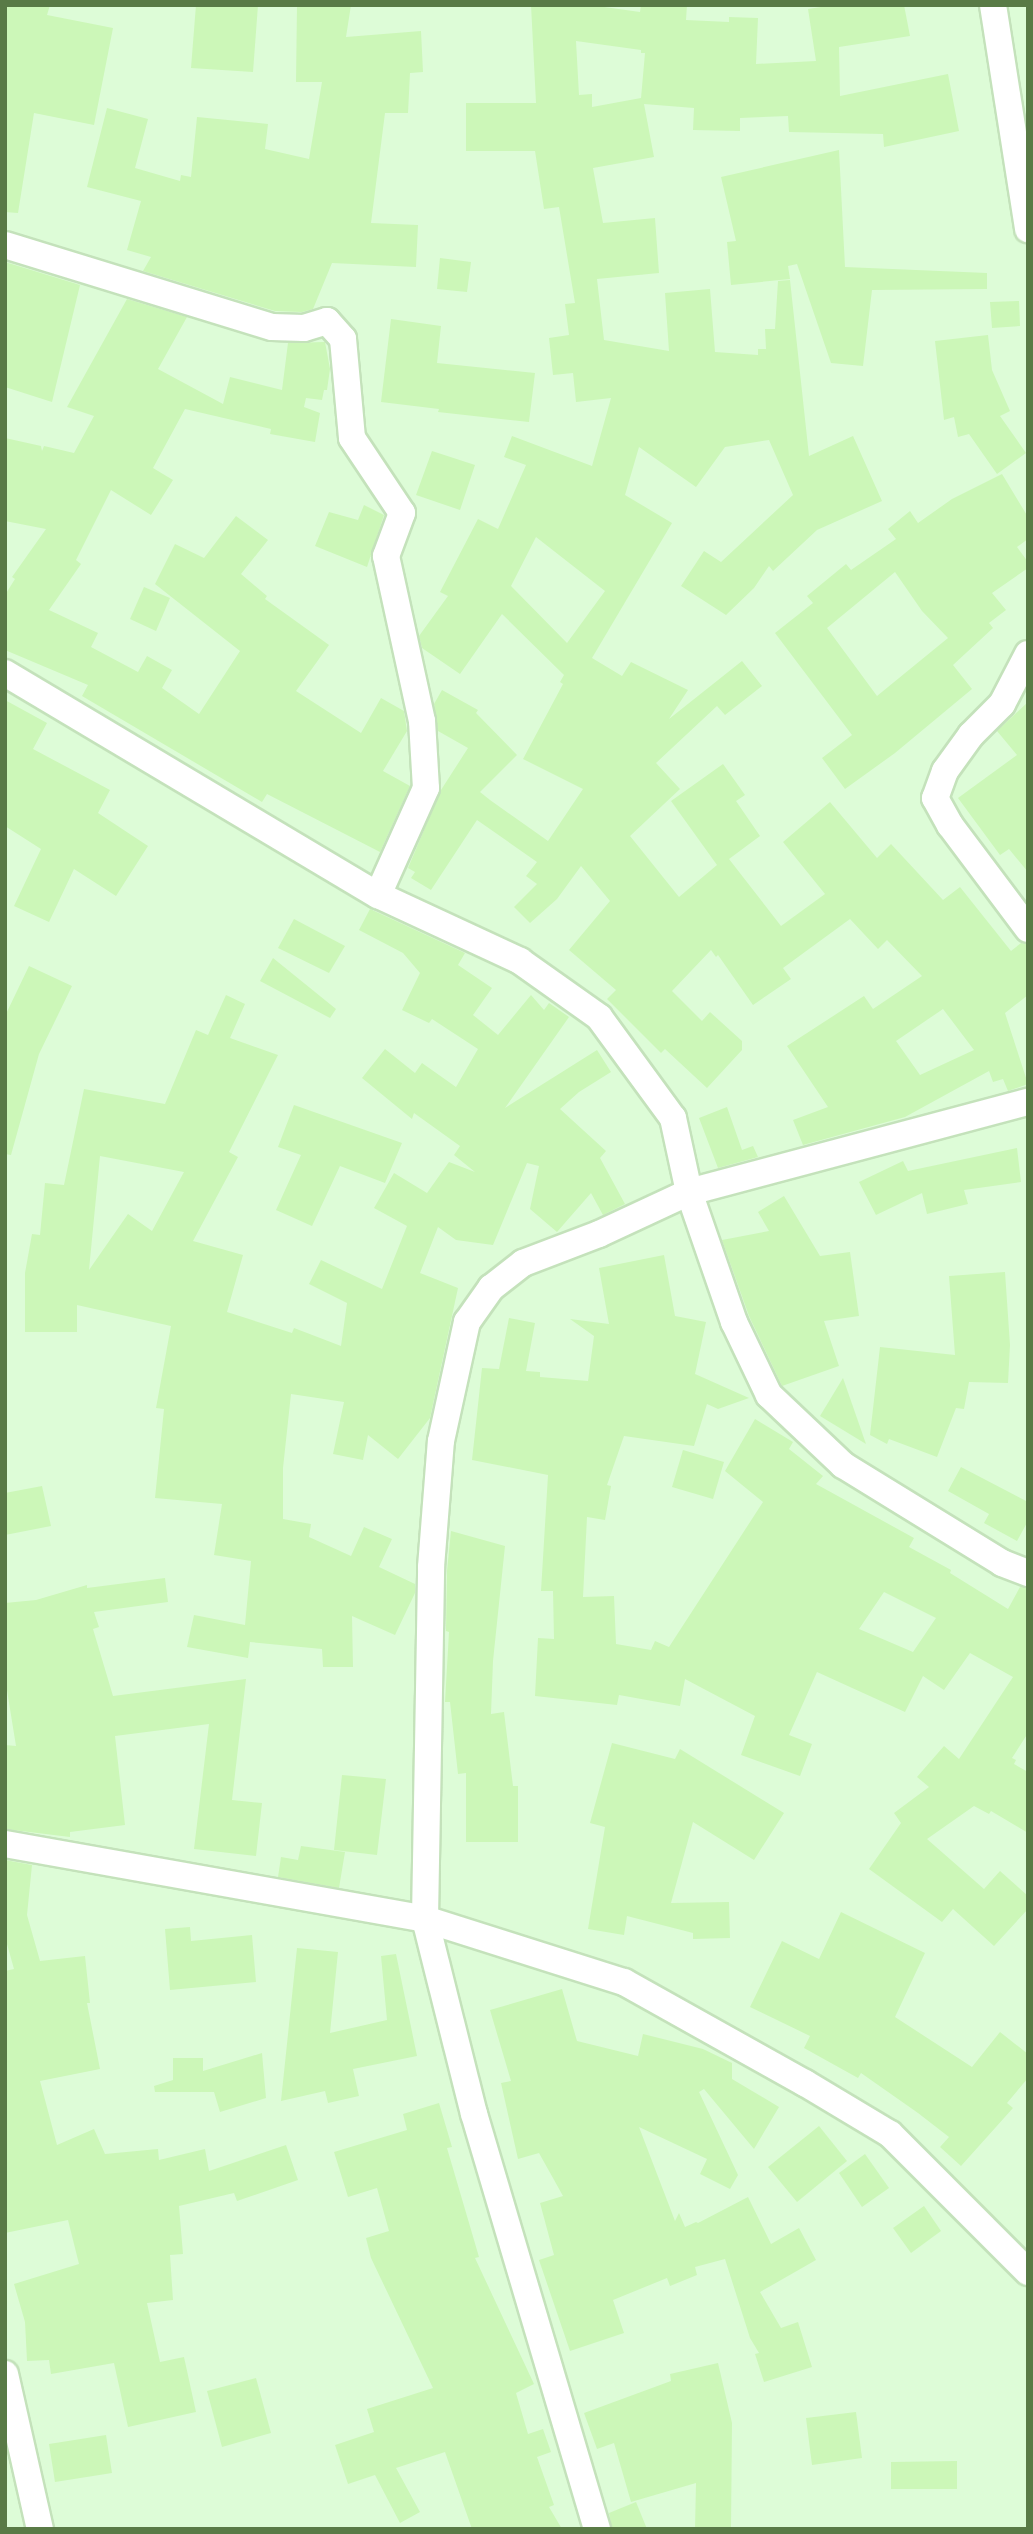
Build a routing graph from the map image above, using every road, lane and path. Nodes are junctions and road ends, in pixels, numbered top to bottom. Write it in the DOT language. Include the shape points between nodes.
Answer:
graph roads {
  1 [pos="993,5"];
  2 [pos="1028,229"];
  3 [pos="5,245"];
  4 [pos="1028,654"];
  5 [pos="5,673"];
  6 [pos="378,895"];
  7 [pos="1028,929"];
  8 [pos="1028,1102"];
  9 [pos="689,1192"];
  10 [pos="1028,1573"];
  11 [pos="5,1844"];
  12 [pos="425,1919"];
  13 [pos="1028,2272"];
  14 [pos="5,2374"];
  15 [pos="40,2529"];
  16 [pos="597,2529"];
  1 -- 2 [label="street"];
  3 -- 6 [label="street" via="272,327 303,328 327,321 344,339 352,438 402,513 386,556 422,721 426,788"];
  4 -- 7 [label="street" via="1002,704 971,735 946,771 935,798"];
  5 -- 6 [label="street"];
  6 -- 9 [label="street" via="520,961 599,1017 673,1118"];
  8 -- 9 [label="street"];
  9 -- 10 [label="street" via="734,1322 769,1395 843,1465 1002,1563"];
  9 -- 12 [label="street" via="523,1263 491,1288 467,1322 441,1441 430,1567"];
  11 -- 12 [label="street"];
  12 -- 13 [label="street" via="624,1982 806,2083 890,2134"];
  12 -- 16 [label="street" via="474,2114"];
  14 -- 15 [label="street"];
}
